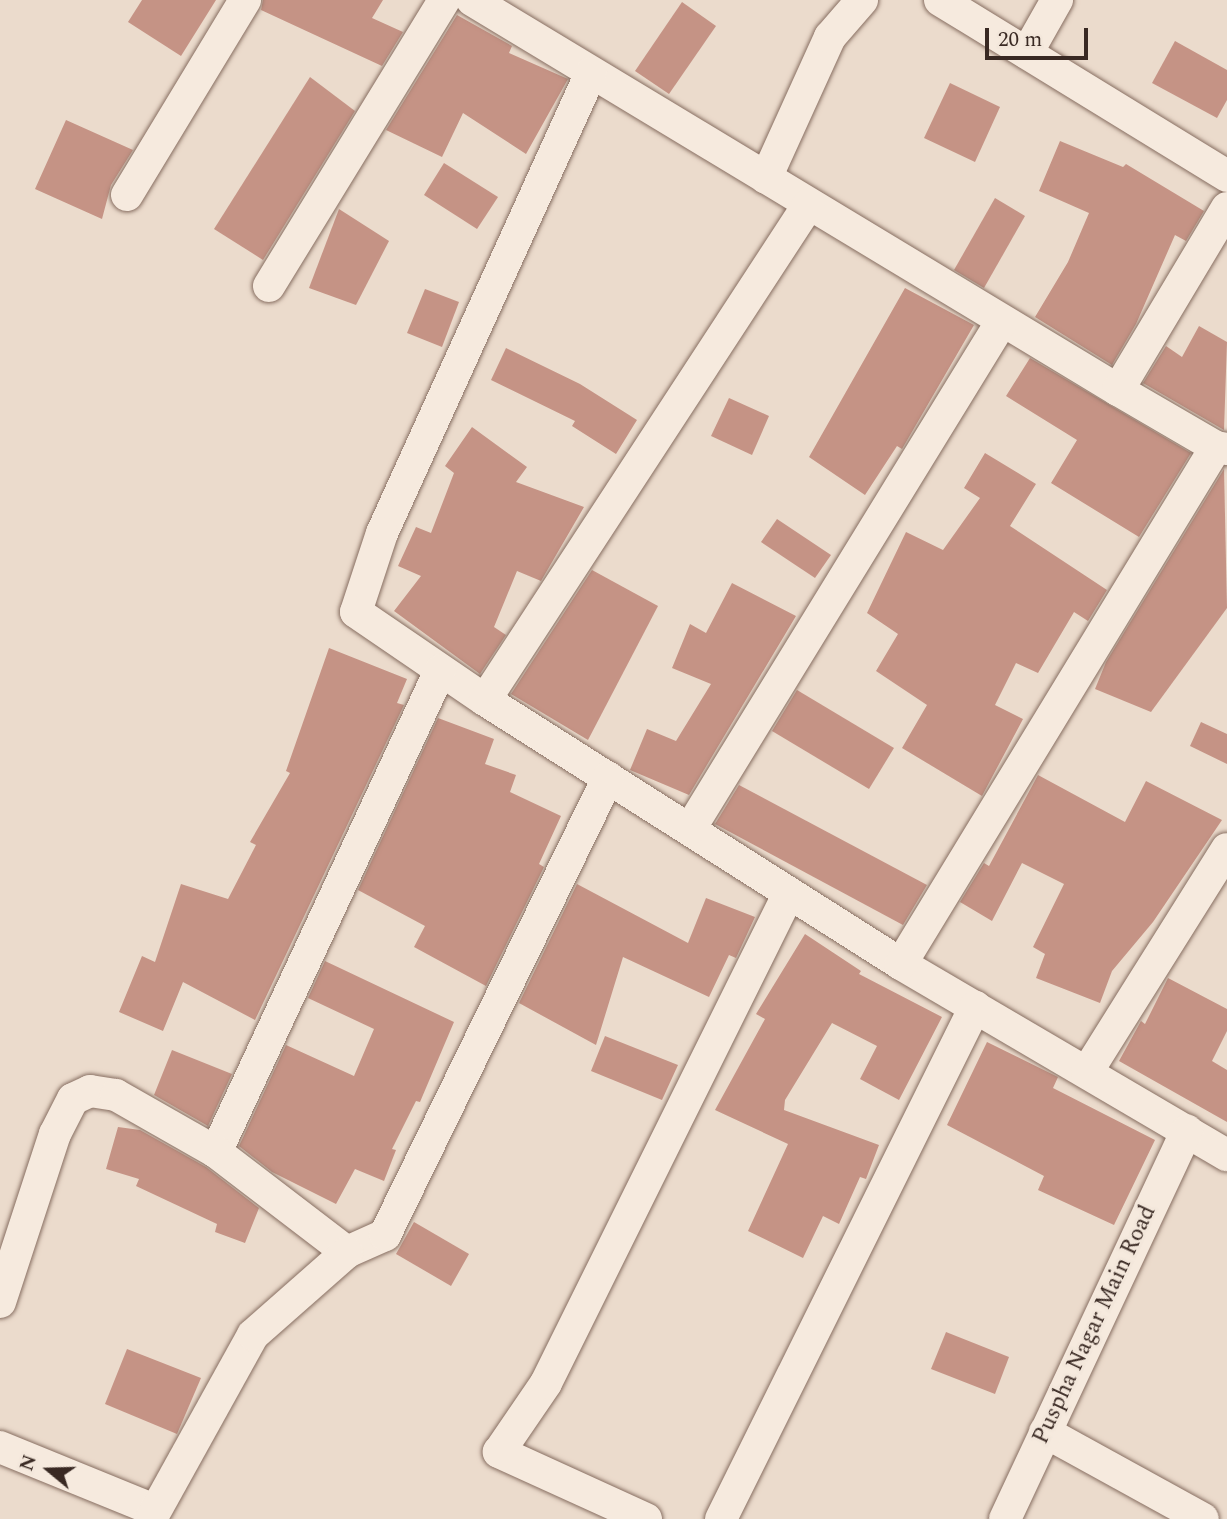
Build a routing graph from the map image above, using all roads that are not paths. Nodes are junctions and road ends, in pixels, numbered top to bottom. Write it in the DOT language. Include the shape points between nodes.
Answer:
graph roads {
  1 [pos="245,0"];
  2 [pos="444,0"];
  3 [pos="472,0"];
  4 [pos="862,0"];
  5 [pos="940,0"];
  6 [pos="1058,0"];
  7 [pos="517,12"];
  8 [pos="1027,53"];
  9 [pos="591,73"];
  10 [pos="1227,176"];
  11 [pos="766,178"];
  12 [pos="127,195"];
  13 [pos="809,204"];
  14 [pos="1227,208"];
  15 [pos="269,286"];
  16 [pos="1002,321"];
  17 [pos="1118,390"];
  18 [pos="1222,448"];
  19 [pos="440,671"];
  20 [pos="485,700"];
  21 [pos="608,778"];
  22 [pos="690,829"];
  23 [pos="1227,849"];
  24 [pos="789,893"];
  25 [pos="901,964"];
  26 [pos="975,1007"];
  27 [pos="1087,1072"];
  28 [pos="1186,1131"];
  29 [pos="216,1152"];
  30 [pos="1227,1155"];
  31 [pos="347,1252"];
  32 [pos="0,1302"];
  33 [pos="1045,1432"];
  34 [pos="0,1447"];
  35 [pos="153,1515"];
  36 [pos="646,1519"];
  37 [pos="721,1519"];
  38 [pos="1005,1519"];
  39 [pos="1203,1519"];
  1 -- 12 [label="street"];
  2 -- 15 [label="street"];
  3 -- 7 [label="street"];
  4 -- 11 [label="street" via="830,37"];
  5 -- 8 [label="street"];
  6 -- 8 [label="street"];
  7 -- 9 [label="street"];
  8 -- 10 [label="street"];
  9 -- 11 [label="street"];
  9 -- 19 [label="street" via="382,533 356,612"];
  11 -- 13 [label="street"];
  13 -- 16 [label="street"];
  13 -- 20 [label="street"];
  14 -- 17 [label="street"];
  16 -- 17 [label="street"];
  16 -- 22 [label="street"];
  17 -- 18 [label="street"];
  18 -- 25 [label="street"];
  19 -- 20 [label="street"];
  19 -- 29 [label="street"];
  20 -- 21 [label="street"];
  21 -- 22 [label="street"];
  21 -- 31 [label="street" via="385,1235"];
  22 -- 24 [label="street"];
  23 -- 27 [label="street"];
  24 -- 25 [label="street"];
  24 -- 36 [label="street" via="546,1383 499,1452"];
  25 -- 26 [label="street"];
  26 -- 27 [label="street"];
  26 -- 37 [label="street"];
  27 -- 28 [label="street"];
  28 -- 30 [label="street"];
  28 -- 33 [label="street, Puspha Nagar Main Road"];
  29 -- 31 [label="street"];
  29 -- 32 [label="street" via="116,1095 90,1091 73,1099 55,1134"];
  31 -- 35 [label="street" via="253,1335"];
  33 -- 38 [label="street, Puspha Nagar Main Road"];
  33 -- 39 [label="street"];
  34 -- 35 [label="street"];
}
